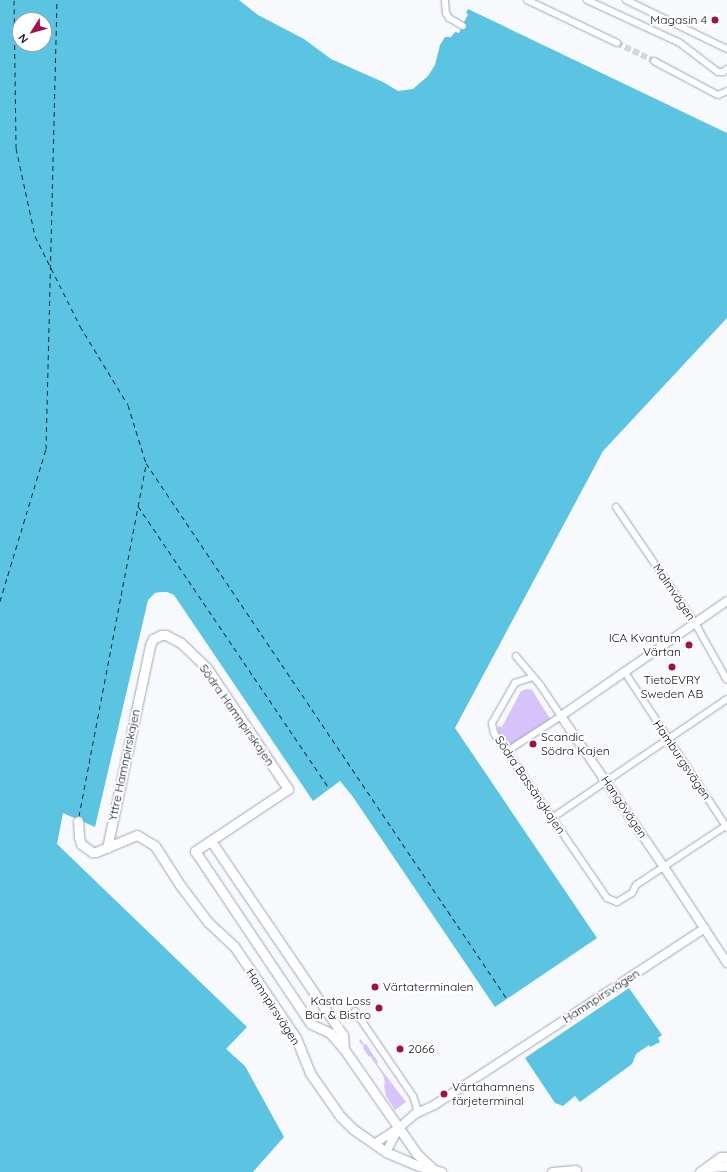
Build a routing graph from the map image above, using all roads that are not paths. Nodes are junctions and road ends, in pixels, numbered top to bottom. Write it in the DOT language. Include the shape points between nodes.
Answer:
graph roads {
  1 [pos="445,0"];
  2 [pos="528,0"];
  3 [pos="587,0"];
  4 [pos="626,0"];
  5 [pos="463,26"];
  6 [pos="617,44"];
  7 [pos="727,49"];
  8 [pos="654,61"];
  9 [pos="727,69"];
  10 [pos="727,91"];
  11 [pos="616,507"];
  12 [pos="727,600"];
  13 [pos="695,623"];
  14 [pos="161,635"];
  15 [pos="516,656"];
  16 [pos="624,671"];
  17 [pos="533,677"];
  18 [pos="727,680"];
  19 [pos="727,699"];
  20 [pos="561,716"];
  21 [pos="669,739"];
  22 [pos="507,751"];
  23 [pos="607,781"];
  24 [pos="288,789"];
  25 [pos="552,818"];
  26 [pos="78,821"];
  27 [pos="727,826"];
  28 [pos="211,841"];
  29 [pos="107,848"];
  30 [pos="664,866"];
  31 [pos="705,928"];
  32 [pos="727,963"];
  33 [pos="356,1011"];
  34 [pos="344,1050"];
  35 [pos="415,1114"];
  36 [pos="400,1127"];
  37 [pos="374,1144"];
  38 [pos="386,1152"];
  39 [pos="727,1157"];
  40 [pos="727,1166"];
  41 [pos="704,1169"];
  42 [pos="437,1171"];
  43 [pos="576,1171"];
  44 [pos="552,1172"];
  1 -- 5 [label="street" via="449,18"];
  2 -- 6 [label="street"];
  3 -- 9 [label="street" via="680,43 718,72"];
  4 -- 7 [label="street"];
  8 -- 10 [label="street" via="718,95"];
  11 -- 13 [label="street, Malmvägen"];
  12 -- 13 [label="street"];
  13 -- 16 [label="street"];
  13 -- 18 [label="street, Malmvägen"];
  14 -- 24 [label="main road, Södra Hamnpirskajen" via="181,643 207,668"];
  14 -- 29 [label="main road, Yttre Hamnpirskajen" via="153,639 150,645"];
  15 -- 17 [label="street, Hangövägen"];
  16 -- 20 [label="street"];
  16 -- 21 [label="street, Hamburgsvägen"];
  17 -- 20 [label="street, Hangövägen"];
  17 -- 22 [label="street, Södra Bassängkajen" via="515,682 492,723 494,733"];
  19 -- 21 [label="street"];
  20 -- 22 [label="street"];
  20 -- 23 [label="street, Hangövägen"];
  21 -- 23 [label="street"];
  21 -- 27 [label="street, Hamburgsvägen"];
  22 -- 25 [label="street, Södra Bassängkajen"];
  23 -- 25 [label="street"];
  23 -- 30 [label="street, Hangövägen"];
  24 -- 28 [label="main road, Hamnpirsvägen"];
  25 -- 30 [label="street, Södra Bassängkajen" via="607,898 617,902"];
  26 -- 29 [label="main road" via="79,837 84,848 96,852"];
  27 -- 30 [label="street"];
  28 -- 34 [label="main road, Hamnpirsvägen" via="343,1036"];
  28 -- 34 [label="main road, Hamnpirsvägen" via="195,851 311,1024 330,1033"];
  29 -- 37 [label="main road, Hamnpirsvägen" via="133,836 141,836 155,846 208,922 234,946 296,1038 310,1073 340,1116"];
  30 -- 31 [label="street, Hangövägen"];
  31 -- 32 [label="street, Hangövägen"];
  31 -- 35 [label="street, Hamnpirsvägen" via="436,1104"];
  33 -- 35 [label="street" via="413,1096 417,1108"];
  34 -- 36 [label="main road, Hamnpirsvägen"];
  35 -- 36 [label="street, Hamnpirsvägen"];
  36 -- 37 [label="street, Hamnpirsvägen"];
  36 -- 38 [label="street, Hamnpirsvägen"];
  36 -- 42 [label="main road, Hamnpirsvägen" via="417,1154"];
  37 -- 38 [label="main road, Hamnpirsvägen"];
  38 -- 42 [label="main road, Hamnpirsvägen"];
  39 -- 41 [label="main road" via="721,1157"];
  40 -- 41 [label="main road"];
  43 -- 44 [label="main road"];
}
